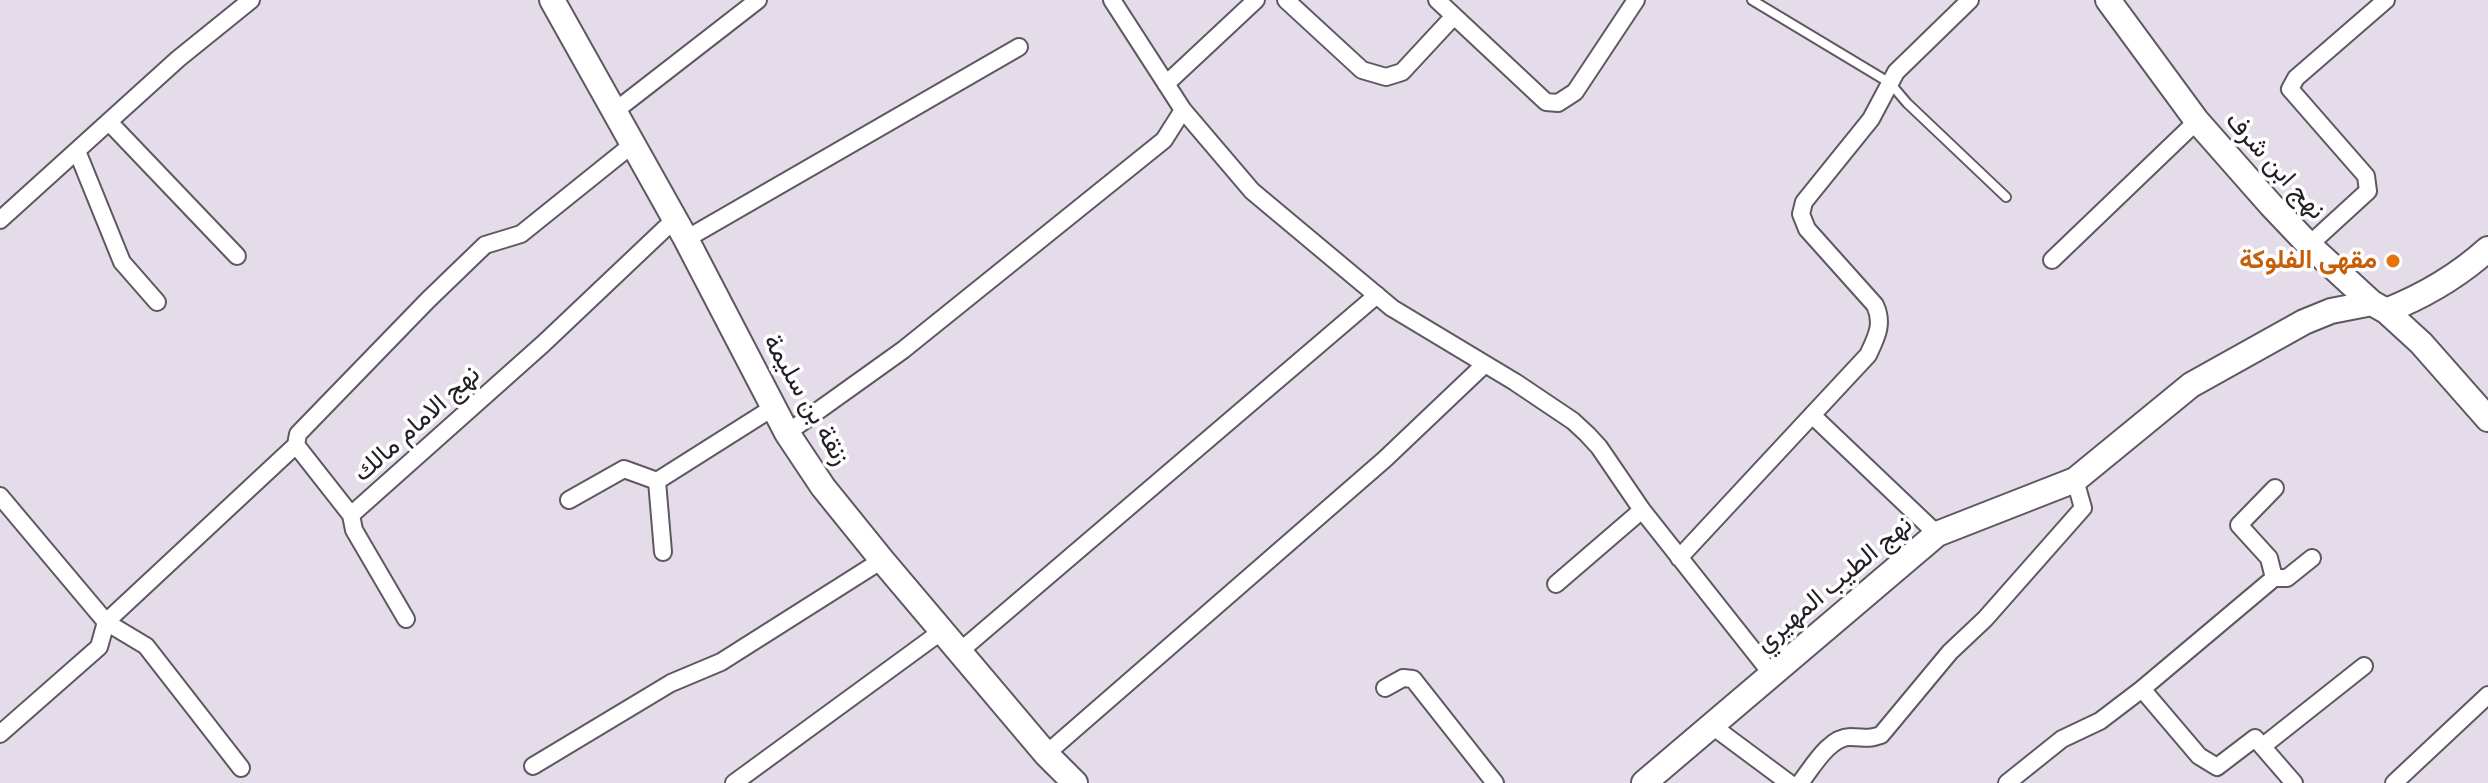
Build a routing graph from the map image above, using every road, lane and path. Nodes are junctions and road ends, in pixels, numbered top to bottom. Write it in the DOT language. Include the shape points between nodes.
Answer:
graph roads {
  1 [pos="251,0"];
  2 [pos="552,0"];
  3 [pos="758,0"];
  4 [pos="1112,0"];
  5 [pos="1256,0"];
  6 [pos="1286,0"];
  7 [pos="1437,0"];
  8 [pos="1636,0"];
  9 [pos="1752,0"];
  10 [pos="1970,0"];
  11 [pos="2108,0"];
  12 [pos="2386,0"];
  13 [pos="1454,16"];
  14 [pos="1019,47"];
  15 [pos="1890,83"];
  16 [pos="1166,84"];
  17 [pos="1183,110"];
  18 [pos="615,111"];
  19 [pos="2197,121"];
  20 [pos="109,122"];
  21 [pos="633,144"];
  22 [pos="77,151"];
  23 [pos="2006,197"];
  24 [pos="0,220"];
  25 [pos="680,229"];
  26 [pos="2309,245"];
  27 [pos="2488,249"];
  28 [pos="237,256"];
  29 [pos="2052,260"];
  30 [pos="1377,295"];
  31 [pos="157,302"];
  32 [pos="2379,307"];
  33 [pos="1485,364"];
  34 [pos="774,407"];
  35 [pos="2486,414"];
  36 [pos="1812,415"];
  37 [pos="787,433"];
  38 [pos="296,445"];
  39 [pos="2075,480"];
  40 [pos="657,481"];
  41 [pos="2275,488"];
  42 [pos="0,496"];
  43 [pos="569,500"];
  44 [pos="1642,510"];
  45 [pos="351,515"];
  46 [pos="1937,534"];
  47 [pos="663,552"];
  48 [pos="1679,558"];
  49 [pos="2312,558"];
  50 [pos="882,560"];
  51 [pos="2274,578"];
  52 [pos="1556,584"];
  53 [pos="406,619"];
  54 [pos="106,622"];
  55 [pos="942,631"];
  56 [pos="959,652"];
  57 [pos="2364,666"];
  58 [pos="1771,673"];
  59 [pos="1385,688"];
  60 [pos="2142,689"];
  61 [pos="2488,695"];
  62 [pos="1711,725"];
  63 [pos="0,734"];
  64 [pos="2263,746"];
  65 [pos="1046,754"];
  66 [pos="533,766"];
  67 [pos="241,768"];
  68 [pos="734,783"];
  69 [pos="1075,783"];
  70 [pos="1495,783"];
  71 [pos="1644,783"];
  72 [pos="1789,783"];
  73 [pos="1800,783"];
  74 [pos="2007,783"];
  75 [pos="2294,783"];
  76 [pos="2394,783"];
  1 -- 20 [label="street"];
  2 -- 18 [label="street, زنقة بن سليمة"];
  3 -- 18 [label="street"];
  4 -- 16 [label="street"];
  5 -- 16 [label="street"];
  6 -- 13 [label="street" via="1362,70 1386,77 1402,72"];
  7 -- 13 [label="street"];
  8 -- 13 [label="street" via="1575,92 1558,103 1546,102"];
  9 -- 15 [label="lane"];
  10 -- 15 [label="street"];
  11 -- 19 [label="street, نهج ابن شرف"];
  12 -- 26 [label="street" via="2290,89 2366,176 2368,191"];
  14 -- 25 [label="street, نهج الامام مالك"];
  15 -- 23 [label="lane"];
  15 -- 36 [label="street" via="1871,119 1804,202 1801,214 1807,229 1880,316 1879,333 1868,355"];
  16 -- 17 [label="street"];
  17 -- 30 [label="street" via="1252,191"];
  17 -- 37 [label="street" via="1164,140 903,350"];
  18 -- 21 [label="street, زنقة بن سليمة"];
  19 -- 26 [label="street, نهج ابن شرف"];
  19 -- 29 [label="street"];
  20 -- 22 [label="street"];
  20 -- 28 [label="street"];
  21 -- 25 [label="street, زنقة بن سليمة"];
  21 -- 38 [label="street" via="521,234 485,245 298,434"];
  22 -- 24 [label="street"];
  22 -- 31 [label="street" via="122,262"];
  25 -- 34 [label="street, زنقة بن سليمة"];
  25 -- 45 [label="street, نهج الامام مالك"];
  26 -- 32 [label="street, نهج ابن شرف"];
  27 -- 32 [label="street, نهج الطيب المهيري" via="2421,297"];
  30 -- 33 [label="street"];
  30 -- 56 [label="street"];
  32 -- 35 [label="street, نهج ابن شرف" via="2421,343"];
  32 -- 39 [label="street, نهج الطيب المهيري" via="2331,311 2304,322 2191,385"];
  33 -- 44 [label="street" via="1587,434"];
  33 -- 65 [label="street" via="1385,459"];
  34 -- 37 [label="street, زنقة بن سليمة"];
  34 -- 40 [label="street"];
  36 -- 46 [label="street"];
  36 -- 48 [label="street"];
  37 -- 50 [label="street, زنقة بن سليمة"];
  38 -- 45 [label="street, نهج الامام مالك"];
  38 -- 54 [label="street"];
  39 -- 46 [label="street, نهج الطيب المهيري"];
  39 -- 73 [label="street" via="2083,508 1881,735 1834,742"];
  40 -- 43 [label="street" via="624,469"];
  40 -- 47 [label="street"];
  41 -- 51 [label="street" via="2239,525 2269,558"];
  42 -- 54 [label="street"];
  44 -- 48 [label="street"];
  44 -- 52 [label="street"];
  45 -- 53 [label="street" via="354,530"];
  46 -- 58 [label="street, نهج الطيب المهيري"];
  48 -- 58 [label="street"];
  49 -- 51 [label="street" via="2287,578"];
  50 -- 55 [label="street, زنقة بن سليمة"];
  50 -- 66 [label="street" via="721,662 671,683"];
  51 -- 60 [label="street"];
  54 -- 63 [label="street" via="99,647"];
  54 -- 67 [label="street" via="146,646"];
  55 -- 56 [label="street, زنقة بن سليمة"];
  55 -- 68 [label="street"];
  56 -- 65 [label="street, زنقة بن سليمة"];
  57 -- 64 [label="street"];
  58 -- 62 [label="street, نهج الطيب المهيري"];
  59 -- 70 [label="street" via="1403,678 1413,679"];
  60 -- 64 [label="street" via="2199,756 2217,767 2255,738"];
  60 -- 74 [label="street" via="2100,721 2062,739"];
  61 -- 76 [label="street"];
  62 -- 71 [label="street, نهج الطيب المهيري"];
  62 -- 72 [label="street"];
  64 -- 75 [label="street"];
  65 -- 69 [label="street, زنقة بن سليمة"];
}
